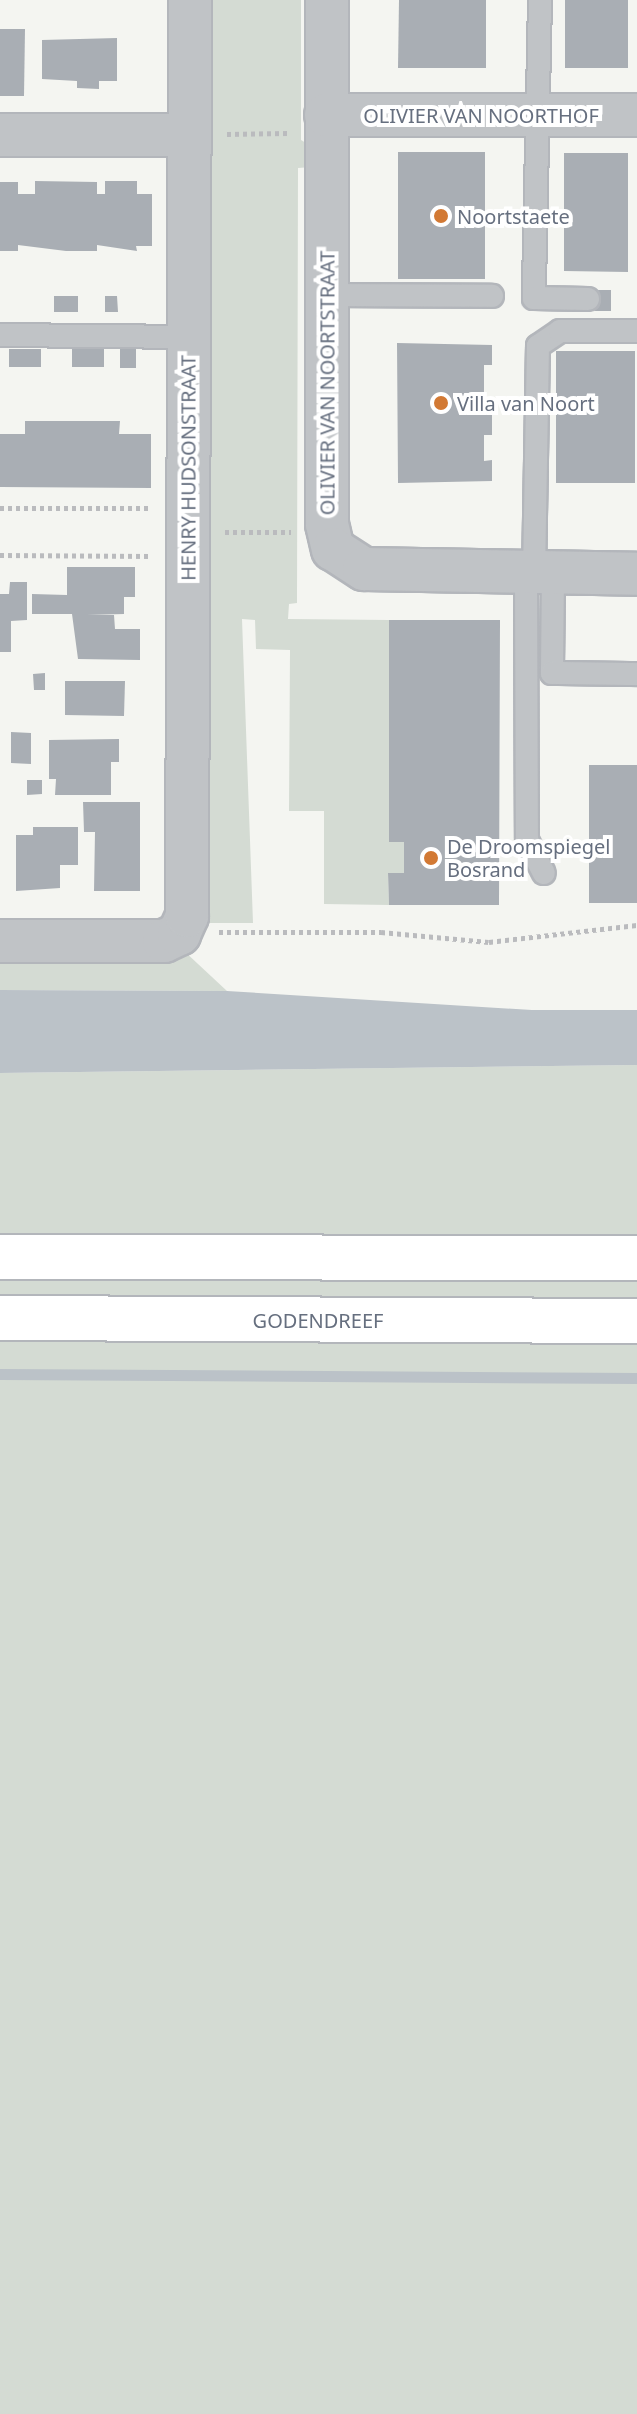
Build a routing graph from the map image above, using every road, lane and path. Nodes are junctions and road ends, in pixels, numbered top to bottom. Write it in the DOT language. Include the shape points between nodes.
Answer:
graph roads {
  1 [pos="190,0"];
  2 [pos="327,0"];
  3 [pos="540,0"];
  4 [pos="538,115"];
  5 [pos="637,115"];
  6 [pos="326,123"];
  7 [pos="0,135"];
  8 [pos="190,135"];
  9 [pos="326,295"];
  10 [pos="492,296"];
  11 [pos="588,299"];
  12 [pos="637,331"];
  13 [pos="0,335"];
  14 [pos="188,337"];
  15 [pos="0,508"];
  16 [pos="188,532"];
  17 [pos="328,532"];
  18 [pos="0,555"];
  19 [pos="538,574"];
  20 [pos="637,574"];
  21 [pos="637,674"];
  22 [pos="544,873"];
  23 [pos="637,925"];
  24 [pos="179,934"];
  25 [pos="0,941"];
  26 [pos="0,1257"];
  27 [pos="637,1258"];
  28 [pos="0,1318"];
  29 [pos="637,1321"];
  1 -- 8 [label="street, HENRY HUDSONSTRAAT"];
  2 -- 6 [label="street, OLIVIER VAN NOORTSTRAAT"];
  3 -- 4 [label="lane"];
  4 -- 5 [label="street, OLIVIER VAN NOORTHOF"];
  4 -- 6 [label="street, OLIVIER VAN NOORTHOF"];
  4 -- 11 [label="lane" via="534,298"];
  6 -- 8 [label="path"];
  6 -- 9 [label="street, OLIVIER VAN NOORTSTRAAT"];
  7 -- 8 [label="street"];
  8 -- 14 [label="street, HENRY HUDSONSTRAAT"];
  9 -- 10 [label="lane"];
  9 -- 17 [label="street, OLIVIER VAN NOORTSTRAAT"];
  12 -- 19 [label="lane" via="560,331 538,346"];
  13 -- 14 [label="lane"];
  14 -- 16 [label="street, HENRY HUDSONSTRAAT"];
  15 -- 16 [label="path"];
  16 -- 17 [label="path"];
  16 -- 18 [label="path"];
  16 -- 24 [label="street, HENRY HUDSONSTRAAT" via="187,916"];
  17 -- 19 [label="street, OLIVIER VAN NOORTSTRAAT" via="341,558 364,569"];
  19 -- 20 [label="street, OLIVIER VAN NOORTSTRAAT"];
  19 -- 21 [label="lane" via="552,673"];
  19 -- 22 [label="lane" via="527,840"];
  23 -- 24 [label="path" via="489,942 381,932"];
  24 -- 25 [label="street" via="164,941"];
  26 -- 27 [label="main road"];
  28 -- 29 [label="main road, GODENDREEF"];
}
